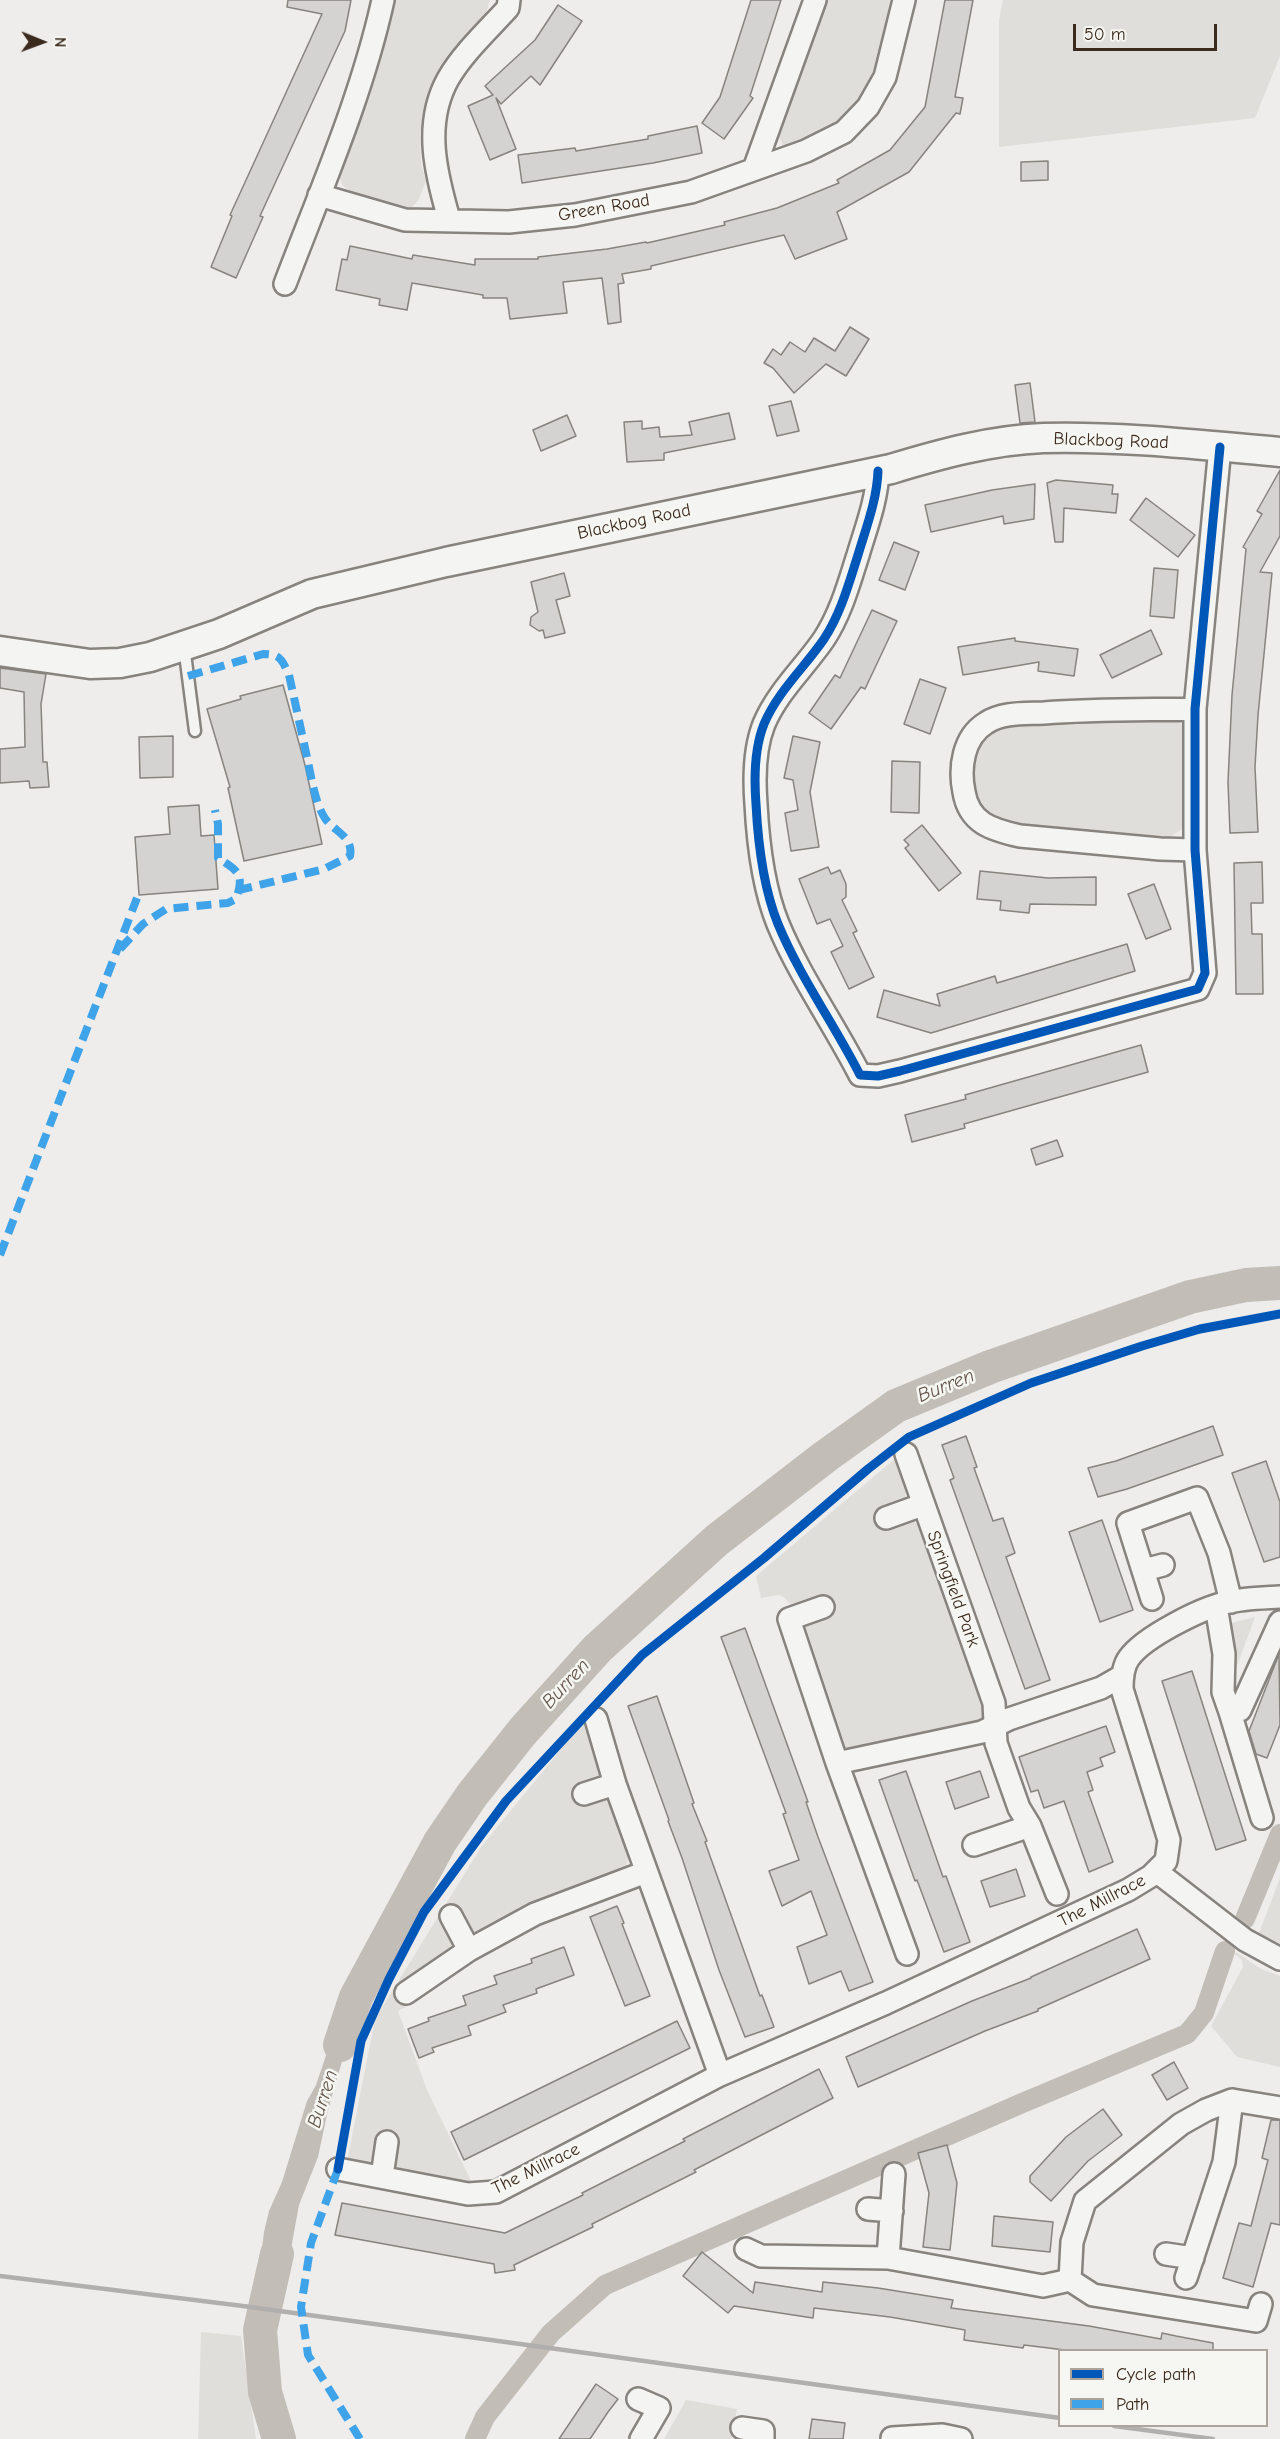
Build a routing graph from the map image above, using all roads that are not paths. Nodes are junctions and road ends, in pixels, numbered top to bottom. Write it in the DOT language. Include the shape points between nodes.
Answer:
graph roads {
  1 [pos="384,0"];
  2 [pos="510,0"];
  3 [pos="815,0"];
  4 [pos="904,0"];
  5 [pos="754,169"];
  6 [pos="319,195"];
  7 [pos="448,219"];
  8 [pos="285,284"];
  9 [pos="1220,447"];
  10 [pos="1280,452"];
  11 [pos="878,471"];
  12 [pos="184,646"];
  13 [pos="0,651"];
  14 [pos="1195,709"];
  15 [pos="195,731"];
  16 [pos="1195,850"];
  17 [pos="906,1454"];
  18 [pos="922,1505"];
  19 [pos="886,1518"];
  20 [pos="1280,1597"];
  21 [pos="1152,1599"];
  22 [pos="1223,1604"];
  23 [pos="823,1607"];
  24 [pos="1280,1622"];
  25 [pos="1122,1676"];
  26 [pos="1230,1712"];
  27 [pos="596,1719"];
  28 [pos="996,1726"];
  29 [pos="837,1762"];
  30 [pos="615,1784"];
  31 [pos="584,1794"];
  32 [pos="1263,1818"];
  33 [pos="1030,1826"];
  34 [pos="974,1845"];
  35 [pos="1156,1871"];
  36 [pos="646,1872"];
  37 [pos="1057,1894"];
  38 [pos="450,1916"];
  39 [pos="469,1950"];
  40 [pos="907,1954"];
  41 [pos="1280,1959"];
  42 [pos="406,1993"];
  43 [pos="720,2075"];
  44 [pos="1232,2100"];
  45 [pos="1280,2108"];
  46 [pos="387,2142"];
  47 [pos="338,2169"];
  48 [pos="894,2174"];
  49 [pos="382,2176"];
  50 [pos="868,2209"];
  51 [pos="892,2211"];
  52 [pos="746,2249"];
  53 [pos="1166,2254"];
  54 [pos="888,2258"];
  55 [pos="1070,2280"];
  56 [pos="1261,2304"];
  57 [pos="638,2399"];
  58 [pos="742,2428"];
  59 [pos="892,2438"];
  60 [pos="641,2439"];
  61 [pos="763,2439"];
  62 [pos="961,2439"];
  1 -- 6 [label="street"];
  2 -- 7 [label="street" via="508,8 448,79 442,93 433,132 436,175"];
  3 -- 5 [label="street"];
  4 -- 5 [label="street, Green Road" via="885,77 868,107 844,132 806,151"];
  5 -- 7 [label="street, Green Road" via="691,192 575,215 509,222"];
  6 -- 7 [label="street, Green Road" via="405,220"];
  6 -- 8 [label="street"];
  9 -- 10 [label="street, Blackbog Road"];
  9 -- 11 [label="street, Blackbog Road" via="1042,438 964,449"];
  9 -- 14 [label="street"];
  11 -- 12 [label="street, Blackbog Road" via="312,594"];
  11 -- 16 [label="street" via="871,515 840,611 764,723 754,777 757,832 777,922 860,1076 900,1071 1198,989 1204,973"];
  12 -- 13 [label="street, Blackbog Road" via="120,663 90,664"];
  12 -- 15 [label="lane"];
  14 -- 16 [label="street"];
  14 -- 16 [label="street" via="1084,710 1003,716 985,723 973,736 962,759 966,804 981,823 1000,832"];
  17 -- 18 [label="street, Springfield Park"];
  18 -- 19 [label="street"];
  18 -- 28 [label="street, Springfield Park" via="994,1703"];
  20 -- 22 [label="street"];
  21 -- 22 [label="street" via="1153,1568 1128,1523 1197,1498 1219,1553"];
  22 -- 25 [label="street" via="1197,1613 1144,1644 1128,1658"];
  22 -- 26 [label="street" via="1223,1692"];
  23 -- 29 [label="street" via="789,1619"];
  24 -- 26 [label="street" via="1240,1710"];
  25 -- 28 [label="street" via="1101,1688"];
  25 -- 35 [label="street, The Millrace" via="1122,1689 1169,1840 1166,1862"];
  26 -- 32 [label="street"];
  27 -- 30 [label="street"];
  28 -- 29 [label="street"];
  28 -- 33 [label="street, Springfield Park" via="996,1743 1019,1808"];
  29 -- 40 [label="street"];
  30 -- 31 [label="street"];
  30 -- 36 [label="street"];
  33 -- 34 [label="street"];
  33 -- 37 [label="street, Springfield Park"];
  35 -- 41 [label="street" via="1245,1940"];
  35 -- 43 [label="street, The Millrace" via="1128,1890 1044,1931"];
  36 -- 39 [label="street" via="535,1914"];
  36 -- 43 [label="street"];
  38 -- 39 [label="street"];
  39 -- 42 [label="street"];
  43 -- 49 [label="street, The Millrace" via="496,2192 468,2194"];
  44 -- 45 [label="street"];
  44 -- 53 [label="street" via="1224,2162 1189,2268"];
  44 -- 55 [label="street" via="1181,2124 1085,2201 1072,2242"];
  46 -- 49 [label="street"];
  47 -- 49 [label="street, The Millrace"];
  48 -- 51 [label="street"];
  50 -- 51 [label="street"];
  51 -- 54 [label="street"];
  52 -- 54 [label="street" via="761,2256"];
  54 -- 55 [label="street" via="1042,2286"];
  55 -- 56 [label="street" via="1093,2295 1256,2321"];
  57 -- 60 [label="street" via="659,2408"];
  58 -- 61 [label="street" via="763,2431"];
  59 -- 62 [label="street" via="942,2435"];
}
